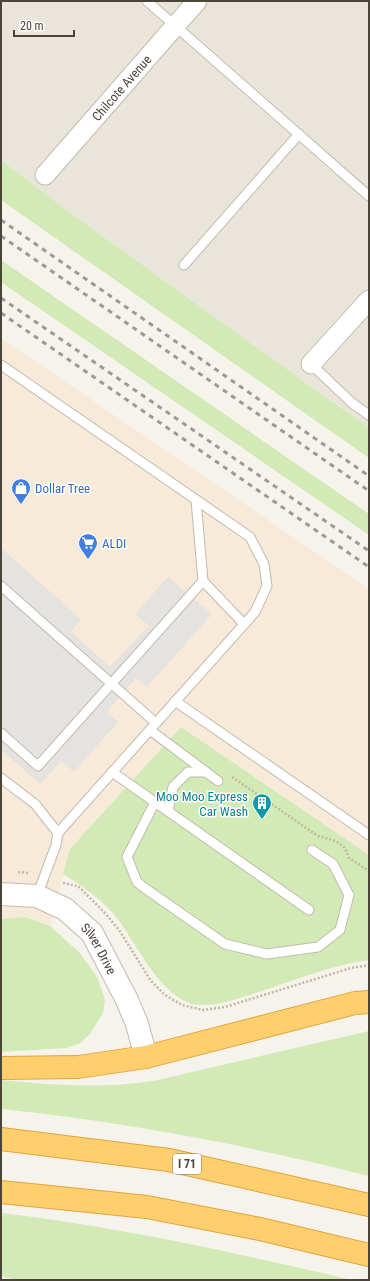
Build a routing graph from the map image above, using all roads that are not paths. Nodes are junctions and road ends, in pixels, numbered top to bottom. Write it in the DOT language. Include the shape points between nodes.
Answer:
graph roads {
  1 [pos="147,1"];
  2 [pos="197,1"];
  3 [pos="176,26"];
  4 [pos="299,134"];
  5 [pos="45,175"];
  6 [pos="369,196"];
  7 [pos="184,265"];
  8 [pos="369,300"];
  9 [pos="311,364"];
  10 [pos="1,365"];
  11 [pos="369,415"];
  12 [pos="196,500"];
  13 [pos="203,581"];
  14 [pos="1,586"];
  15 [pos="244,624"];
  16 [pos="112,683"];
  17 [pos="175,701"];
  18 [pos="153,726"];
  19 [pos="1,733"];
  20 [pos="112,772"];
  21 [pos="206,772"];
  22 [pos="1,778"];
  23 [pos="218,781"];
  24 [pos="155,802"];
  25 [pos="168,811"];
  26 [pos="58,834"];
  27 [pos="369,835"];
  28 [pos="312,850"];
  29 [pos="40,887"];
  30 [pos="1,894"];
  31 [pos="309,910"];
  32 [pos="369,1002"];
  33 [pos="146,1057"];
  34 [pos="1,1068"];
  35 [pos="1,1139"];
  36 [pos="1,1192"];
  37 [pos="369,1206"];
  38 [pos="369,1255"];
  1 -- 3 [label="lane"];
  2 -- 3 [label="street, Chilcote Avenue"];
  3 -- 4 [label="lane"];
  3 -- 5 [label="street, Chilcote Avenue"];
  4 -- 6 [label="lane"];
  4 -- 7 [label="lane"];
  8 -- 9 [label="street"];
  9 -- 11 [label="lane" via="352,403"];
  10 -- 12 [label="lane"];
  12 -- 13 [label="lane"];
  12 -- 15 [label="lane" via="250,537 264,564 268,586 255,612"];
  13 -- 15 [label="lane"];
  13 -- 16 [label="lane"];
  14 -- 16 [label="lane"];
  15 -- 17 [label="lane"];
  16 -- 18 [label="lane"];
  16 -- 19 [label="lane" via="38,766"];
  17 -- 18 [label="lane"];
  17 -- 27 [label="lane"];
  18 -- 20 [label="lane"];
  18 -- 21 [label="lane"];
  20 -- 24 [label="lane"];
  20 -- 26 [label="lane"];
  21 -- 23 [label="lane"];
  21 -- 25 [label="lane" via="188,772 173,787"];
  22 -- 26 [label="lane" via="35,804"];
  24 -- 25 [label="lane"];
  24 -- 28 [label="lane" via="127,857 137,882 225,944 267,954 318,947 340,930 349,896 333,864"];
  25 -- 31 [label="lane"];
  26 -- 29 [label="lane"];
  29 -- 30 [label="street, Silver Drive"];
  29 -- 33 [label="street, Silver Drive" via="92,934 127,1000"];
  32 -- 33 [label="highway" via="355,1003"];
  33 -- 34 [label="highway" via="78,1067"];
  35 -- 37 [label="highway, I 71" via="169,1160"];
  36 -- 38 [label="highway" via="147,1207 260,1229"];
}
